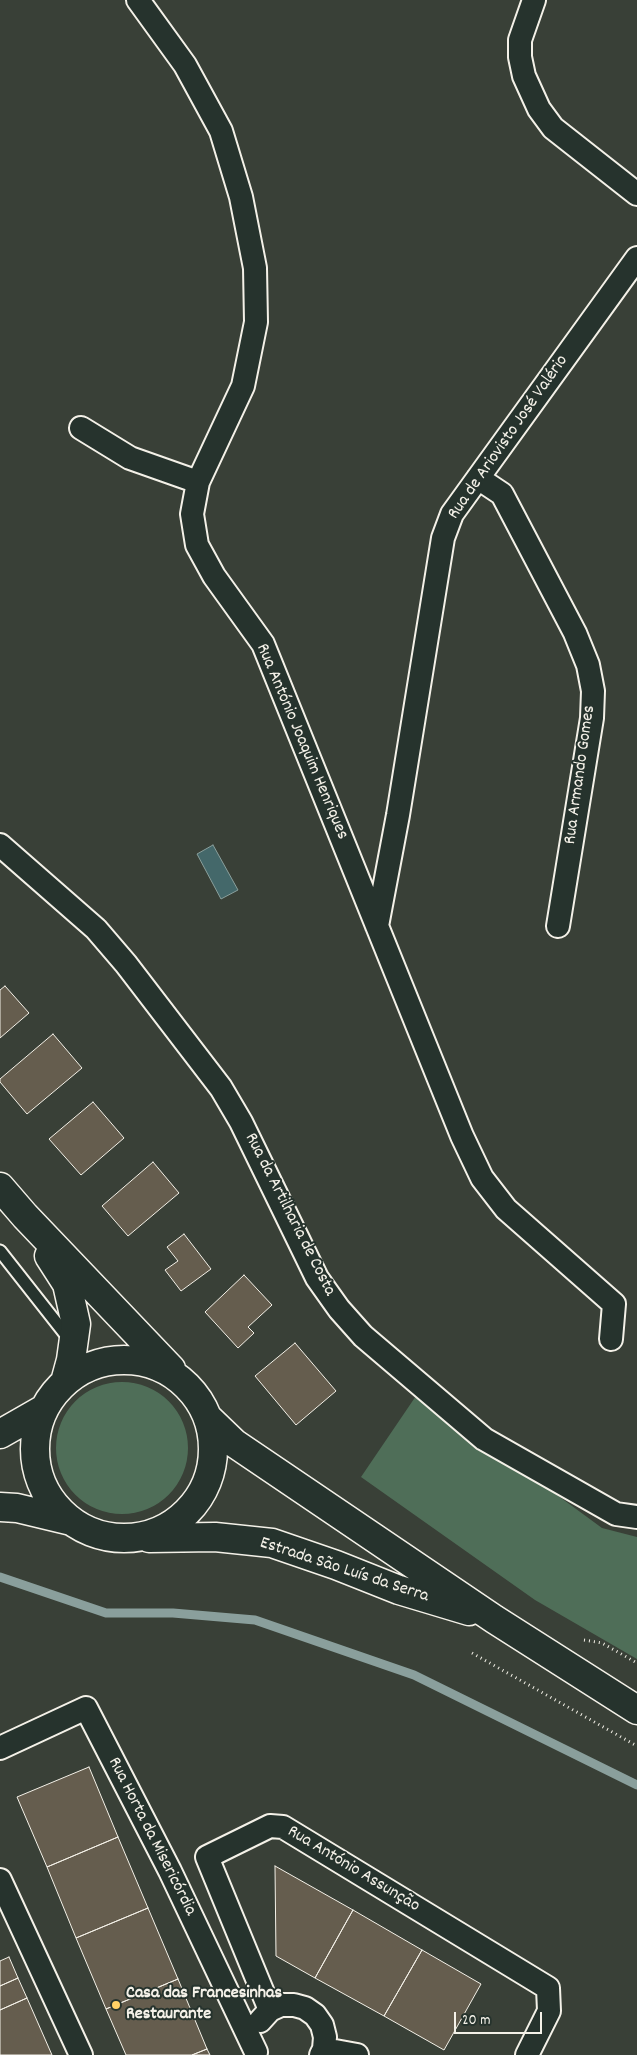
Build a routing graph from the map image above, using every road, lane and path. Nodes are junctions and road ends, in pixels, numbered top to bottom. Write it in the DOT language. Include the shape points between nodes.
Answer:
graph roads {
  1 [pos="138,0"];
  2 [pos="534,0"];
  3 [pos="637,194"];
  4 [pos="637,258"];
  5 [pos="81,428"];
  6 [pos="478,478"];
  7 [pos="198,482"];
  8 [pos="0,845"];
  9 [pos="377,926"];
  10 [pos="558,926"];
  11 [pos="0,1187"];
  12 [pos="25,1216"];
  13 [pos="0,1251"];
  14 [pos="0,1266"];
  15 [pos="16,1272"];
  16 [pos="612,1339"];
  17 [pos="73,1344"];
  18 [pos="65,1382"];
  19 [pos="195,1394"];
  20 [pos="44,1409"];
  21 [pos="208,1418"];
  22 [pos="0,1434"];
  23 [pos="0,1507"];
  24 [pos="637,1516"];
  25 [pos="71,1521"];
  26 [pos="132,1538"];
  27 [pos="494,1619"];
  28 [pos="584,1640"];
  29 [pos="472,1653"];
  30 [pos="637,1664"];
  31 [pos="637,1710"];
  32 [pos="637,1746"];
  33 [pos="0,1748"];
  34 [pos="0,1880"];
  35 [pos="270,2010"];
  36 [pos="322,2052"];
  37 [pos="257,2053"];
  38 [pos="81,2055"];
  39 [pos="357,2055"];
  40 [pos="527,2055"];
  1 -- 7 [label="street, Rua António Joaquim Henriques" via="185,65 221,131 242,198 255,268 256,322 244,386"];
  2 -- 3 [label="street" via="520,40 520,58 539,110 553,128"];
  4 -- 6 [label="street, Rua de Ariovisto José Valério"];
  5 -- 7 [label="street" via="130,458"];
  6 -- 9 [label="street, Rua de Ariovisto José Valério" via="452,514 443,538"];
  6 -- 10 [label="street, Rua Armando Gomes" via="502,494 575,633 588,665 593,691 592,718"];
  7 -- 9 [label="street, Rua António Joaquim Henriques" via="192,514 197,545 214,576 263,644"];
  8 -- 24 [label="street, Rua da Artilharia de Costa" via="96,930 221,1088 318,1278 363,1336 484,1438 616,1514"];
  9 -- 16 [label="street, Rua António Joaquim Henriques" via="482,1178 506,1208 614,1304"];
  11 -- 12 [label="main road"];
  12 -- 17 [label="main road" via="66,1284 76,1324"];
  12 -- 19 [label="main road"];
  13 -- 15 [label="lane"];
  14 -- 15 [label="lane"];
  15 -- 17 [label="lane"];
  17 -- 18 [label="main road"];
  18 -- 19 [label="main road" via="93,1365 117,1360 148,1362 174,1374"];
  18 -- 20 [label="main road"];
  19 -- 21 [label="main road"];
  20 -- 22 [label="main road"];
  20 -- 25 [label="main road" via="34,1443 35,1462 47,1495"];
  21 -- 26 [label="main road" via="213,1446 210,1473 202,1491 185,1514 161,1530"];
  21 -- 27 [label="main road, Estrada São Luís da Serra" via="234,1444"];
  23 -- 25 [label="main road"];
  25 -- 26 [label="main road" via="101,1535"];
  26 -- 27 [label="main road, Estrada São Luís da Serra" via="216,1536 272,1543 399,1590"];
  27 -- 31 [label="main road, Estrada São Luís da Serra"];
  28 -- 30 [label="path" via="602,1643"];
  29 -- 32 [label="path"];
  33 -- 37 [label="street, Rua Horta da Misericórdia" via="86,1708 170,1871"];
  34 -- 38 [label="street"];
  35 -- 36 [label="street" via="294,2005 315,2015 325,2037"];
  35 -- 37 [label="street, Rua Horta da Misericórdia" via="256,2030"];
  35 -- 40 [label="street, Rua António Assunção" via="208,1857 270,1826 283,1827 548,1988 549,2011"];
  36 -- 39 [label="street"];
}
